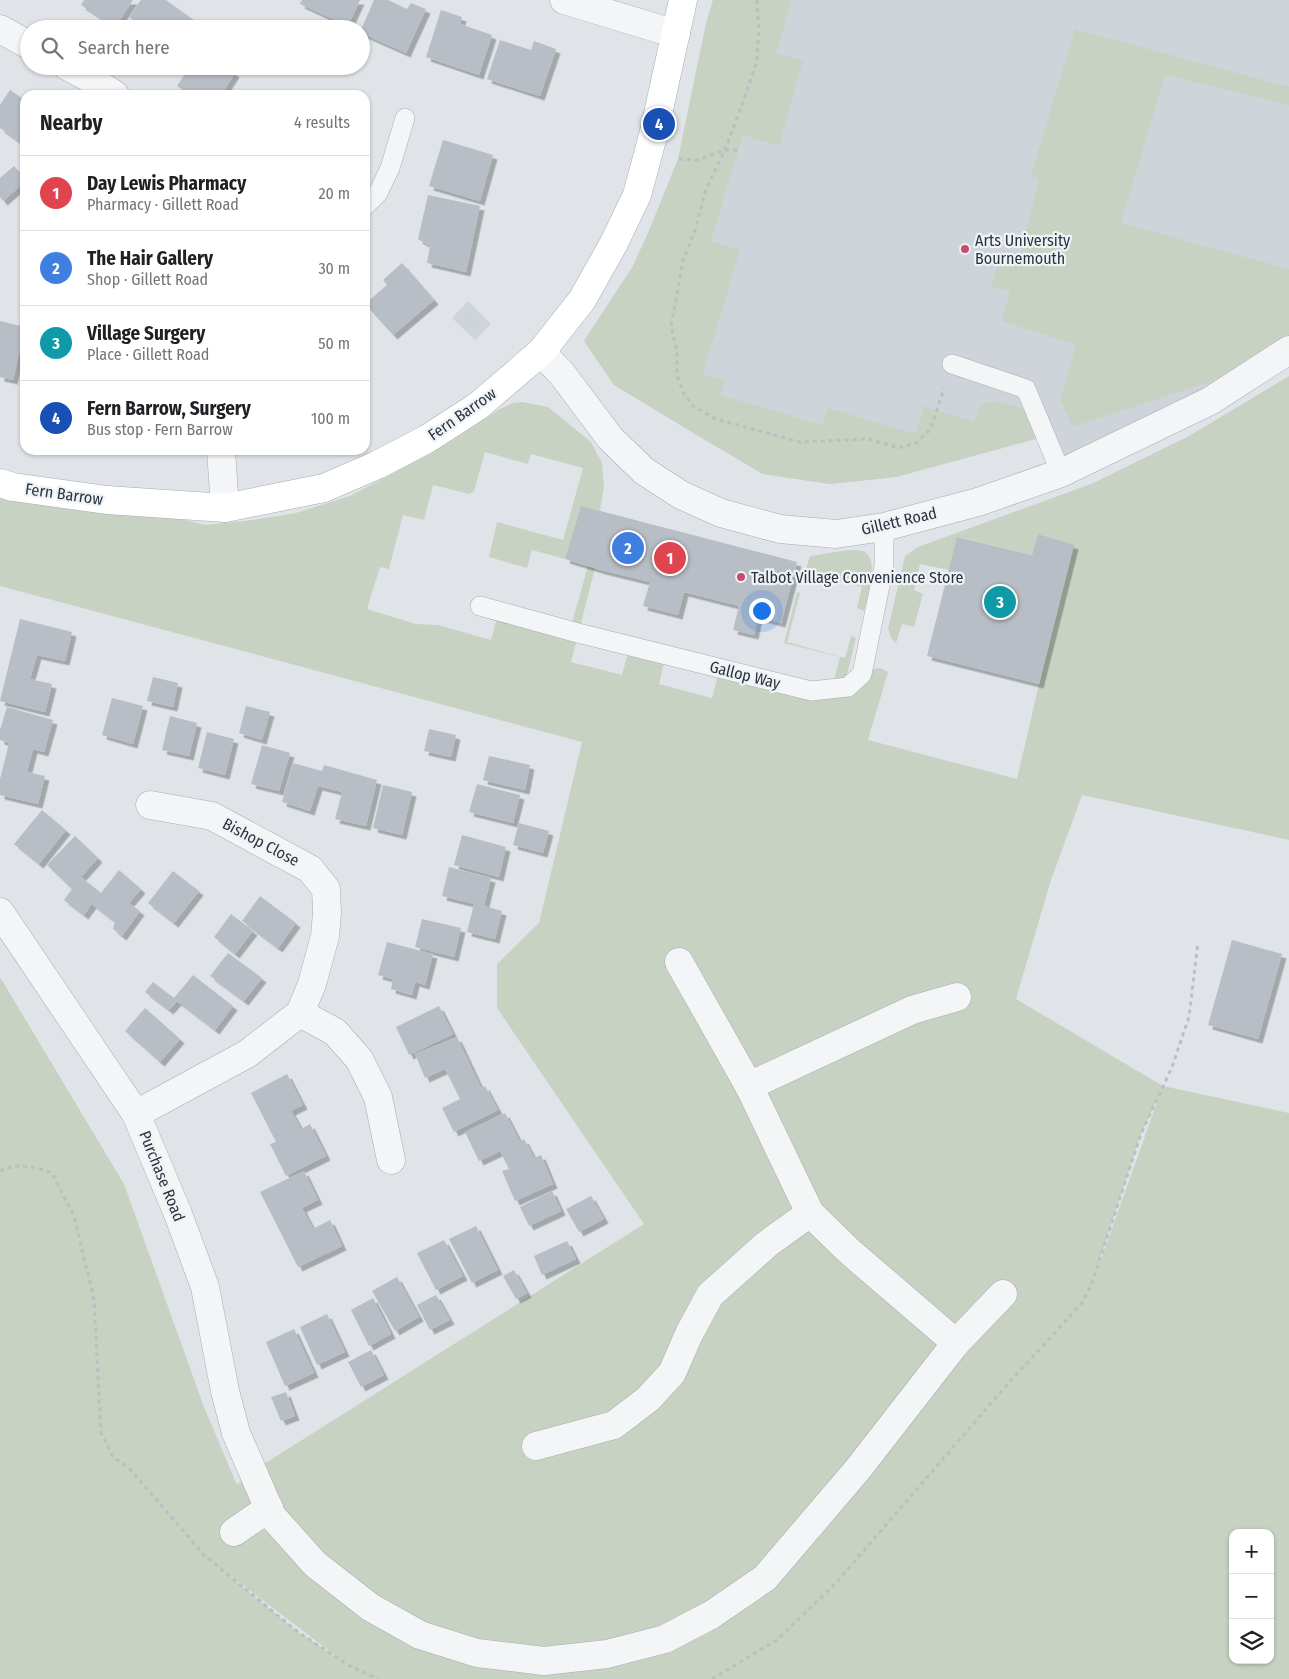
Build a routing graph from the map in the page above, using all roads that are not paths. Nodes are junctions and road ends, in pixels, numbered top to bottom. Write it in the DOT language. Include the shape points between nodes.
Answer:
graph roads {
  1 [pos="564,0"];
  2 [pos="683,0"];
  3 [pos="1,32"];
  4 [pos="676,34"];
  5 [pos="20,42"];
  6 [pos="84,75"];
  7 [pos="107,90"];
  8 [pos="405,118"];
  9 [pos="370,201"];
  10 [pos="1289,350"];
  11 [pos="540,352"];
  12 [pos="952,364"];
  13 [pos="221,455"];
  14 [pos="1061,473"];
  15 [pos="0,483"];
  16 [pos="225,508"];
  17 [pos="884,527"];
  18 [pos="480,606"];
  19 [pos="150,805"];
  20 [pos="0,912"];
  21 [pos="679,962"];
  22 [pos="957,997"];
  23 [pos="300,1013"];
  24 [pos="749,1086"];
  25 [pos="136,1114"];
  26 [pos="391,1160"];
  27 [pos="810,1213"];
  28 [pos="1003,1294"];
  29 [pos="956,1343"];
  30 [pos="536,1446"];
  31 [pos="269,1508"];
  32 [pos="234,1532"];
  1 -- 4 [label="street"];
  2 -- 4 [label="street, Fern Barrow"];
  3 -- 5 [label="street"];
  4 -- 11 [label="street, Fern Barrow" via="637,195 582,300"];
  6 -- 7 [label="street"];
  8 -- 9 [label="lane" via="390,168 378,193"];
  10 -- 14 [label="street, Gillett Road" via="1210,401"];
  11 -- 16 [label="street, Fern Barrow" via="478,406 427,439 377,465 324,488"];
  11 -- 17 [label="street, Gillett Road" via="562,374 610,438 644,470 681,495 722,513 780,529 836,534"];
  12 -- 14 [label="lane" via="1026,389"];
  13 -- 16 [label="street"];
  14 -- 17 [label="street, Gillett Road" via="978,502"];
  15 -- 16 [label="street, Fern Barrow" via="107,500"];
  17 -- 18 [label="lane, Gallop Way" via="884,566 862,674 848,687 811,691"];
  19 -- 23 [label="street, Bishop Close" via="212,816 310,869 326,889 326,936"];
  20 -- 25 [label="street, Purchase Road"];
  21 -- 24 [label="street"];
  22 -- 24 [label="street" via="912,1010"];
  23 -- 25 [label="street, Bishop Close" via="247,1054"];
  23 -- 26 [label="street" via="334,1032 359,1059 378,1097"];
  24 -- 27 [label="street"];
  25 -- 31 [label="street, Purchase Road" via="178,1214 204,1287 236,1433"];
  27 -- 29 [label="street"];
  27 -- 30 [label="street" via="767,1244 710,1295 672,1373 648,1399 614,1425"];
  28 -- 29 [label="street, Purchase Road"];
  29 -- 31 [label="street, Purchase Road" via="858,1469 765,1578 711,1615 665,1640 607,1654 544,1662 477,1653 420,1635 370,1606 315,1564 272,1516"];
  31 -- 32 [label="street"];
}
